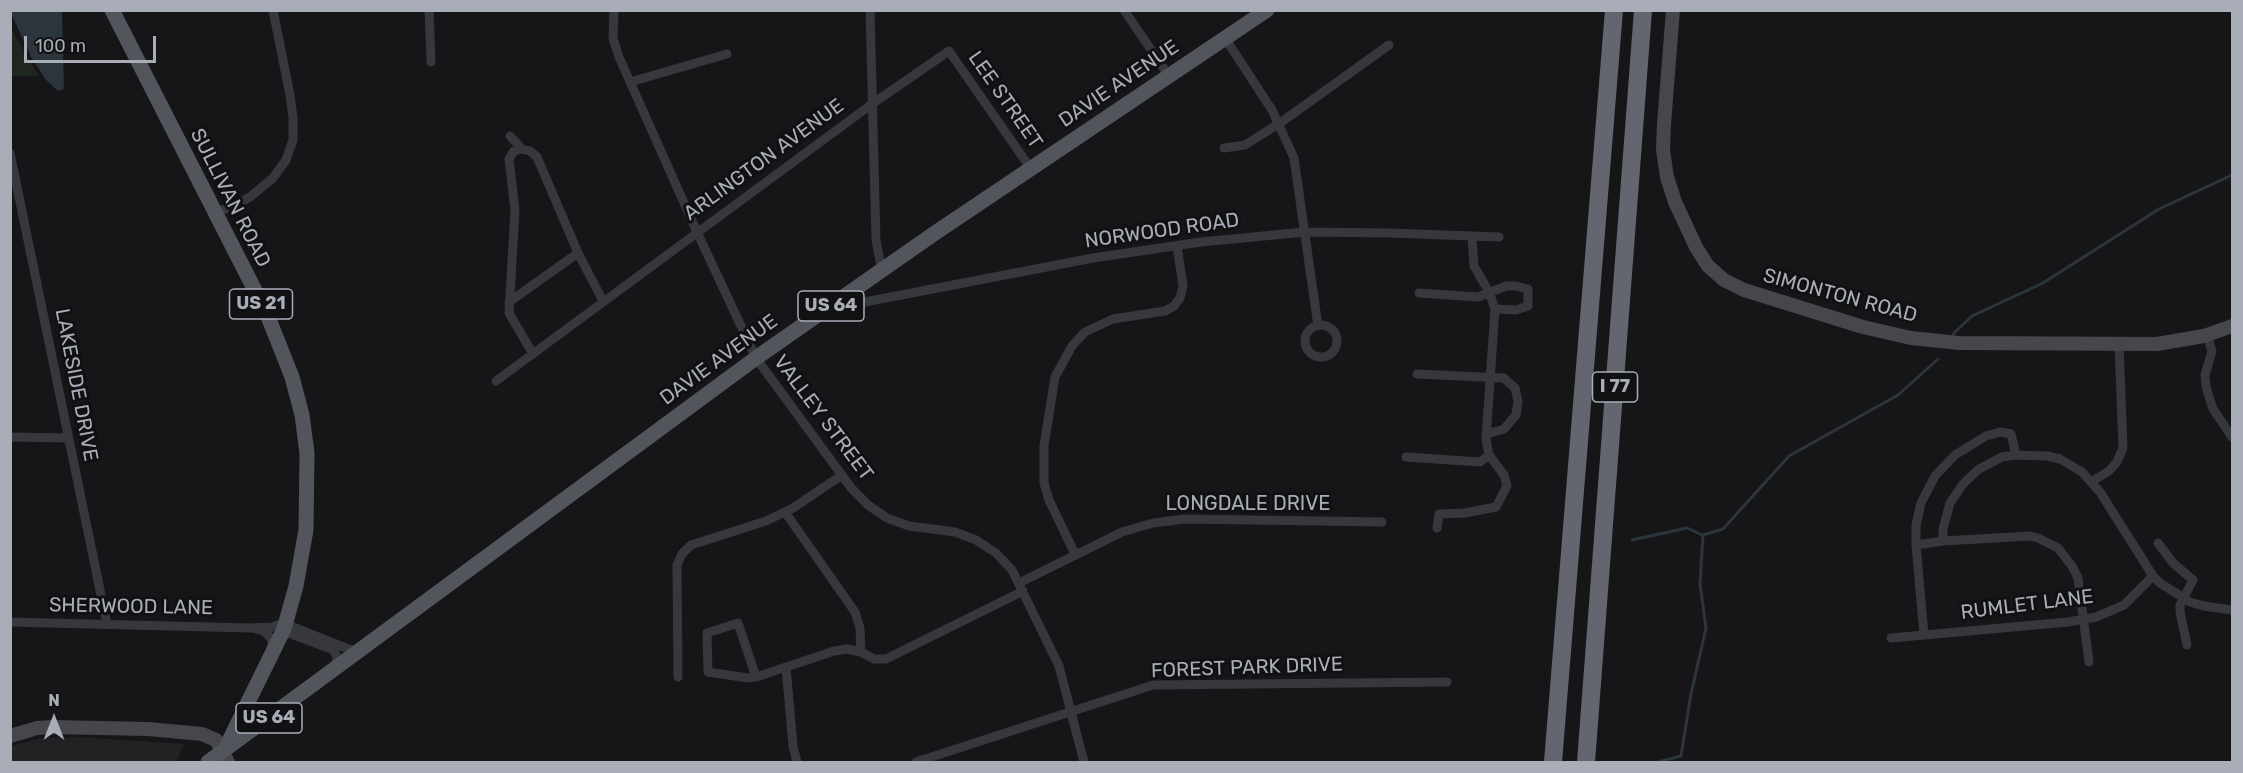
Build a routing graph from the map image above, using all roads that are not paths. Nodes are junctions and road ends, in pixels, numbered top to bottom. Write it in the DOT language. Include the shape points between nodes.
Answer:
graph roads {
  1 [pos="112,10"];
  2 [pos="273,10"];
  3 [pos="429,10"];
  4 [pos="614,10"];
  5 [pos="870,10"];
  6 [pos="1124,10"];
  7 [pos="1267,10"];
  8 [pos="1614,10"];
  9 [pos="1643,10"];
  10 [pos="1674,10"];
  11 [pos="1225,38"];
  12 [pos="1389,45"];
  13 [pos="949,51"];
  14 [pos="727,54"];
  15 [pos="431,62"];
  16 [pos="1169,76"];
  17 [pos="630,82"];
  18 [pos="872,104"];
  19 [pos="1280,123"];
  20 [pos="510,136"];
  21 [pos="1224,148"];
  22 [pos="522,149"];
  23 [pos="10,153"];
  24 [pos="1031,169"];
  25 [pos="214,213"];
  26 [pos="697,232"];
  27 [pos="1305,232"];
  28 [pos="1473,237"];
  29 [pos="1500,237"];
  30 [pos="1177,246"];
  31 [pos="578,253"];
  32 [pos="883,269"];
  33 [pos="1489,292"];
  34 [pos="1419,293"];
  35 [pos="603,301"];
  36 [pos="509,302"];
  37 [pos="836,303"];
  38 [pos="1495,309"];
  39 [pos="1318,326"];
  40 [pos="2232,326"];
  41 [pos="2207,335"];
  42 [pos="2119,344"];
  43 [pos="533,354"];
  44 [pos="756,357"];
  45 [pos="1417,374"];
  46 [pos="1491,378"];
  47 [pos="496,381"];
  48 [pos="1487,434"];
  49 [pos="10,437"];
  50 [pos="2232,437"];
  51 [pos="68,438"];
  52 [pos="1489,455"];
  53 [pos="2016,455"];
  54 [pos="1406,457"];
  55 [pos="842,475"];
  56 [pos="2091,482"];
  57 [pos="785,512"];
  58 [pos="1382,522"];
  59 [pos="1437,528"];
  60 [pos="1943,541"];
  61 [pos="2158,543"];
  62 [pos="1916,545"];
  63 [pos="1075,554"];
  64 [pos="2153,576"];
  65 [pos="1021,587"];
  66 [pos="2184,599"];
  67 [pos="2232,610"];
  68 [pos="2083,620"];
  69 [pos="10,622"];
  70 [pos="108,624"];
  71 [pos="284,627"];
  72 [pos="251,628"];
  73 [pos="1924,634"];
  74 [pos="1891,638"];
  75 [pos="2187,645"];
  76 [pos="364,648"];
  77 [pos="273,652"];
  78 [pos="861,652"];
  79 [pos="2089,662"];
  80 [pos="786,667"];
  81 [pos="332,672"];
  82 [pos="756,676"];
  83 [pos="678,677"];
  84 [pos="1447,682"];
  85 [pos="1072,711"];
  86 [pos="10,736"];
  87 [pos="226,757"];
  88 [pos="208,762"];
  89 [pos="797,762"];
  90 [pos="915,762"];
  91 [pos="1084,762"];
  92 [pos="1553,762"];
  93 [pos="1586,762"];
  1 -- 25 [label="main road, SULLIVAN ROAD / US 21"];
  2 -- 25 [label="street" via="290,95 293,140 286,160 273,178 250,197"];
  3 -- 15 [label="street"];
  4 -- 17 [label="street, VALLEY STREET" via="613,38"];
  5 -- 18 [label="street"];
  6 -- 16 [label="street"];
  7 -- 11 [label="main road, DAVIE AVENUE / US 64"];
  8 -- 92 [label="highway, I 77"];
  9 -- 93 [label="highway, I 77"];
  10 -- 42 [label="street, SIMONTON ROAD" via="1664,124 1667,177 1696,247 1708,266 1725,280 1744,290 1911,338 1959,343"];
  11 -- 16 [label="main road, DAVIE AVENUE / US 64"];
  11 -- 19 [label="street"];
  12 -- 19 [label="street"];
  13 -- 18 [label="street, ARLINGTON AVENUE"];
  13 -- 24 [label="street, LEE STREET"];
  14 -- 17 [label="street"];
  16 -- 24 [label="main road, DAVIE AVENUE / US 64"];
  17 -- 26 [label="street, VALLEY STREET"];
  18 -- 26 [label="street, ARLINGTON AVENUE"];
  18 -- 32 [label="street" via="876,240"];
  19 -- 21 [label="street" via="1245,145"];
  19 -- 27 [label="street" via="1294,158"];
  20 -- 22 [label="street"];
  22 -- 31 [label="street" via="537,157"];
  22 -- 36 [label="street" via="514,151 509,159 515,210"];
  23 -- 51 [label="street, LAKESIDE DRIVE"];
  24 -- 32 [label="main road, DAVIE AVENUE / US 64"];
  25 -- 71 [label="main road, SULLIVAN ROAD / US 21" via="280,345 302,415 307,453 306,530"];
  26 -- 35 [label="street, ARLINGTON AVENUE"];
  26 -- 44 [label="street, VALLEY STREET"];
  27 -- 28 [label="street, NORWOOD ROAD"];
  27 -- 30 [label="street, NORWOOD ROAD"];
  27 -- 39 [label="street"];
  28 -- 29 [label="street, NORWOOD ROAD"];
  28 -- 33 [label="street" via="1474,266"];
  30 -- 37 [label="street, NORWOOD ROAD" via="839,307"];
  30 -- 63 [label="street" via="1183,286 1174,306 1165,311 1113,319 1085,332 1072,346 1055,377 1044,446 1044,483 1048,500"];
  31 -- 35 [label="street"];
  31 -- 36 [label="street"];
  32 -- 37 [label="main road, DAVIE AVENUE / US 64"];
  33 -- 34 [label="street" via="1478,297"];
  33 -- 38 [label="street"];
  33 -- 38 [label="street" via="1506,286 1528,290 1528,306"];
  35 -- 43 [label="street, ARLINGTON AVENUE"];
  36 -- 43 [label="street" via="513,323"];
  37 -- 44 [label="main road, DAVIE AVENUE / US 64"];
  38 -- 46 [label="street"];
  40 -- 41 [label="street, SIMONTON ROAD"];
  41 -- 42 [label="street, SIMONTON ROAD" via="2157,344"];
  41 -- 50 [label="street" via="2212,351 2206,387 2213,409"];
  42 -- 56 [label="street" via="2123,448 2109,471"];
  43 -- 47 [label="street, ARLINGTON AVENUE"];
  44 -- 55 [label="street, VALLEY STREET"];
  44 -- 76 [label="main road, DAVIE AVENUE / US 64"];
  45 -- 46 [label="street"];
  46 -- 48 [label="street"];
  46 -- 48 [label="street" via="1504,378 1515,388 1518,401 1516,415 1504,429"];
  48 -- 52 [label="street"];
  49 -- 51 [label="street"];
  51 -- 70 [label="street, LAKESIDE DRIVE"];
  52 -- 54 [label="street" via="1480,462"];
  52 -- 59 [label="street" via="1507,486 1496,507 1439,514"];
  53 -- 56 [label="street" via="2060,459"];
  53 -- 60 [label="street" via="1988,462 1963,484 1947,510"];
  53 -- 62 [label="street" via="2011,434 2000,432 1955,455 1935,476 1921,503"];
  55 -- 57 [label="street"];
  55 -- 65 [label="street, VALLEY STREET" via="868,505 887,518 976,540 996,553"];
  56 -- 64 [label="street"];
  57 -- 78 [label="street" via="855,612"];
  57 -- 83 [label="street" via="691,545 682,554 677,565"];
  58 -- 63 [label="street, LONGDALE DRIVE" via="1185,519 1122,532"];
  60 -- 62 [label="street"];
  60 -- 68 [label="street" via="2030,536 2048,542 2064,555 2078,578"];
  61 -- 66 [label="street" via="2193,580"];
  62 -- 73 [label="street"];
  63 -- 65 [label="street, LONGDALE DRIVE"];
  64 -- 66 [label="street"];
  64 -- 68 [label="street, RUMLET LANE" via="2124,605"];
  65 -- 78 [label="street, LONGDALE DRIVE" via="886,659 874,659"];
  65 -- 85 [label="street, VALLEY STREET" via="1059,666"];
  66 -- 67 [label="street"];
  66 -- 75 [label="street" via="2180,612"];
  68 -- 73 [label="street, RUMLET LANE"];
  68 -- 79 [label="street"];
  69 -- 70 [label="street, SHERWOOD LANE"];
  70 -- 72 [label="street, SHERWOOD LANE"];
  71 -- 72 [label="street, SHERWOOD LANE"];
  71 -- 76 [label="street" via="351,650"];
  71 -- 77 [label="main road, SULLIVAN ROAD / US 21"];
  71 -- 81 [label="street, SHERWOOD LANE" via="334,650 337,661"];
  72 -- 77 [label="street" via="268,635"];
  73 -- 74 [label="street, RUMLET LANE"];
  76 -- 81 [label="main road, DAVIE AVENUE / US 64"];
  77 -- 87 [label="main road, SULLIVAN ROAD / US 21"];
  78 -- 80 [label="street, LONGDALE DRIVE" via="834,651"];
  80 -- 82 [label="street, LONGDALE DRIVE"];
  80 -- 89 [label="street"];
  81 -- 87 [label="main road, DAVIE AVENUE / US 64"];
  82 -- 82 [label="street, LONGDALE DRIVE" via="708,672 707,633 738,623"];
  84 -- 85 [label="street, FOREST PARK DRIVE" via="1154,686"];
  85 -- 90 [label="street, FOREST PARK DRIVE"];
  85 -- 91 [label="street, VALLEY STREET"];
  86 -- 87 [label="street" via="37,728 202,734 216,740"];
  87 -- 88 [label="main road, DAVIE AVENUE"];
}
